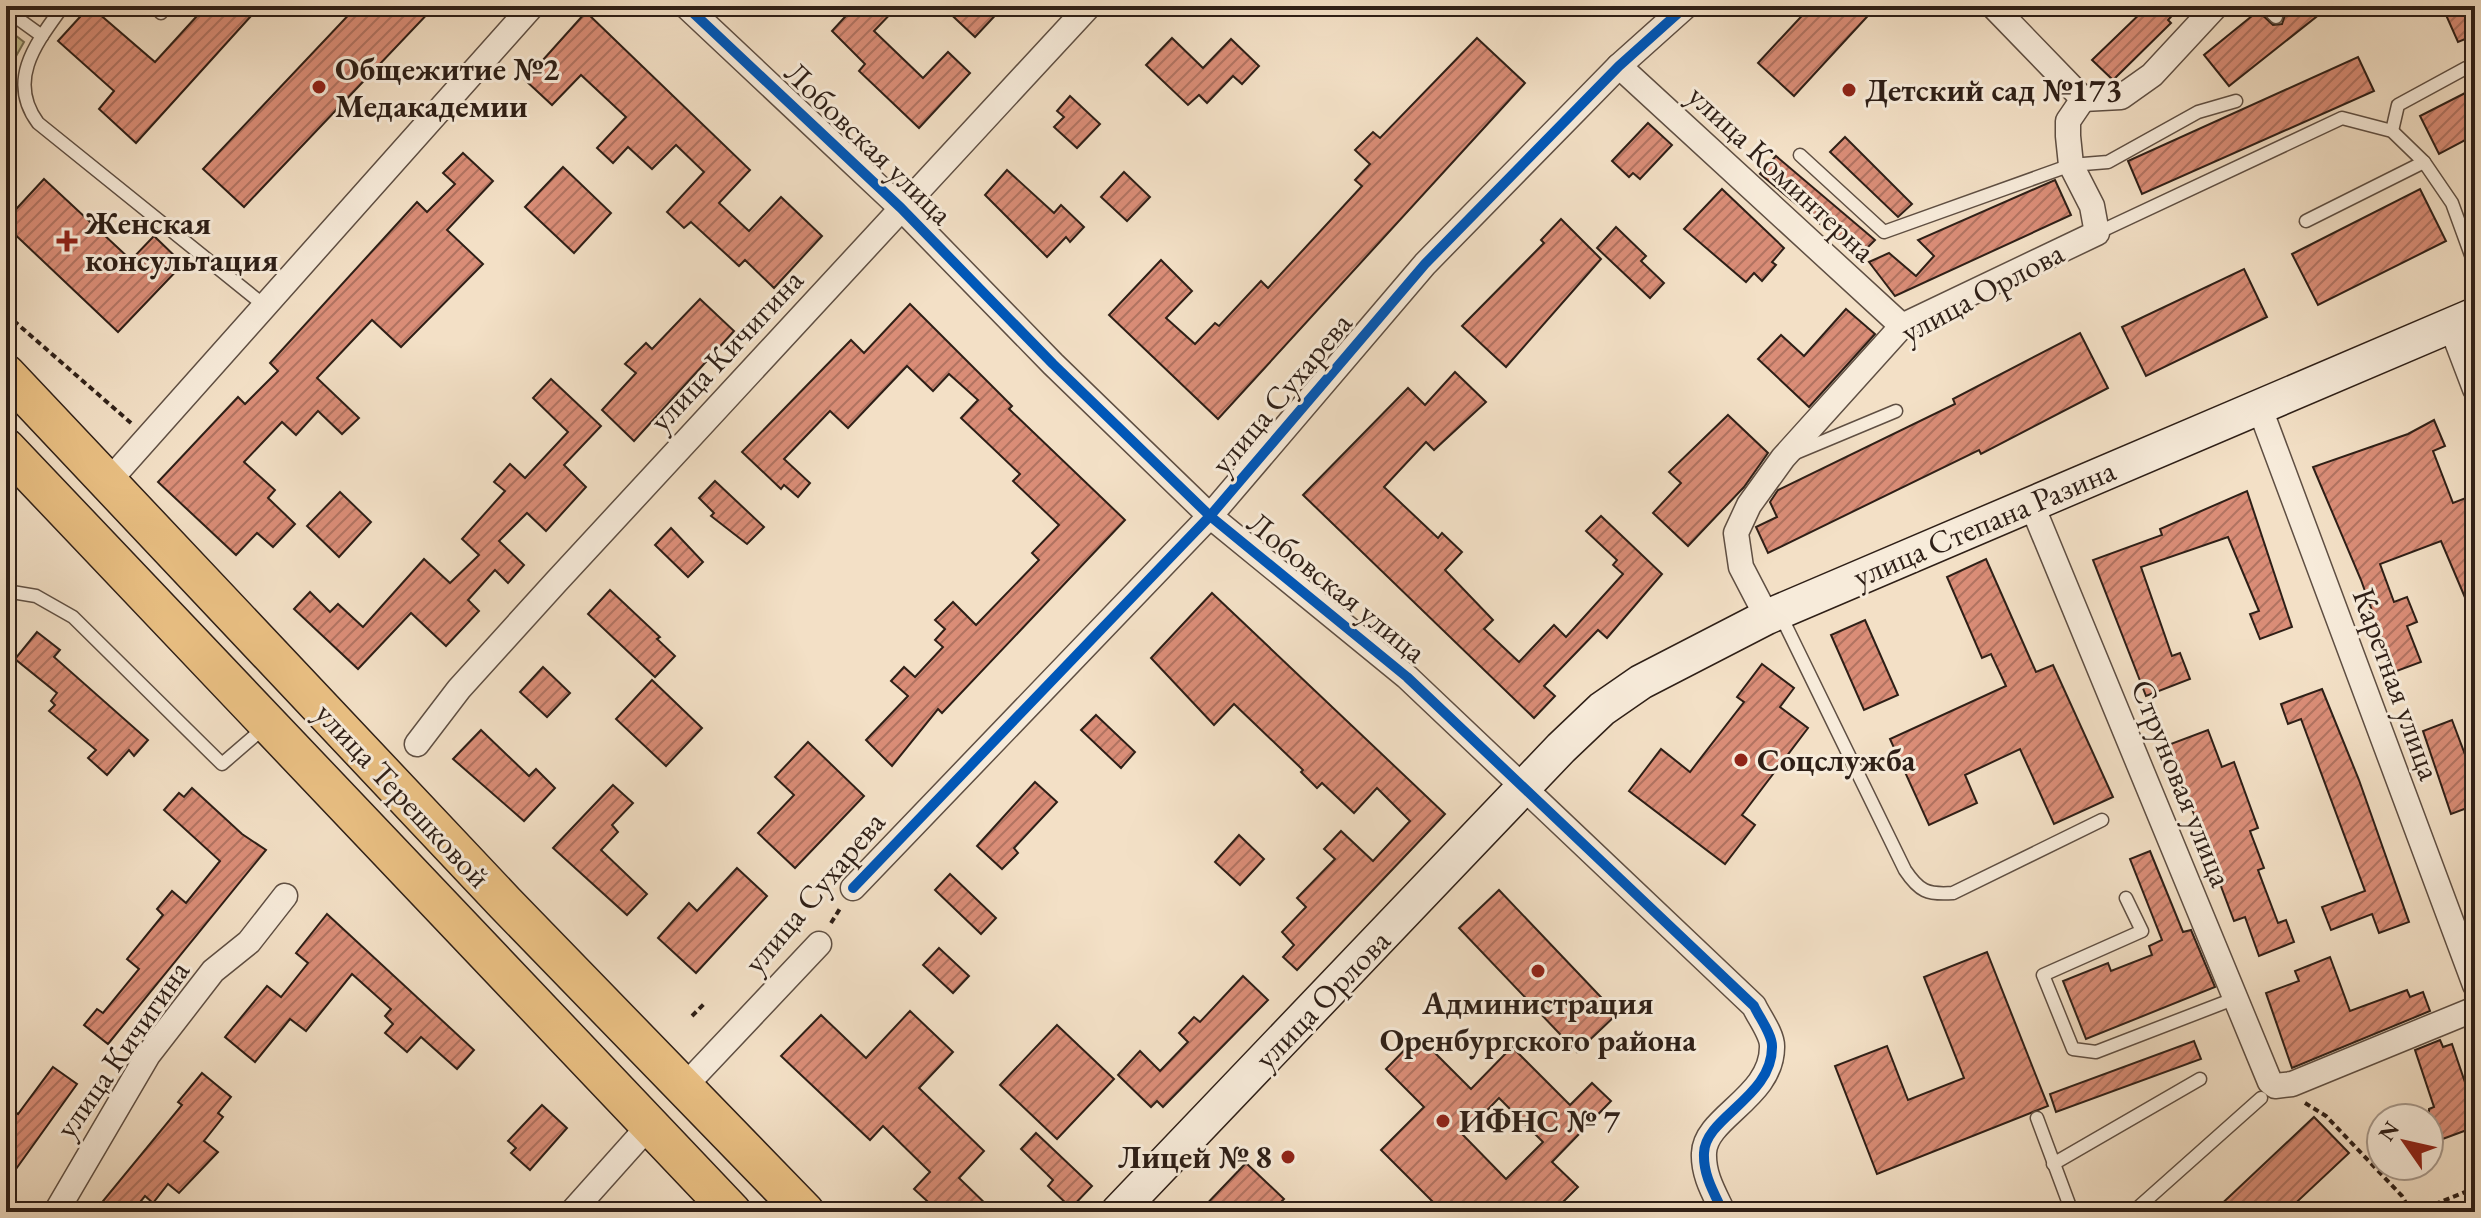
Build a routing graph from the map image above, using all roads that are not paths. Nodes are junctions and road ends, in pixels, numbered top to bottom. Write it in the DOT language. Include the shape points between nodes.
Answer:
graph roads {
  1 [pos="63,6"];
  2 [pos="532,6"];
  3 [pos="686,6"];
  4 [pos="1089,6"];
  5 [pos="1686,6"];
  6 [pos="1993,6"];
  7 [pos="2216,6"];
  8 [pos="2265,6"];
  9 [pos="6,10"];
  10 [pos="2276,17"];
  11 [pos="42,36"];
  12 [pos="1619,66"];
  13 [pos="2466,68"];
  14 [pos="2083,99"];
  15 [pos="2236,101"];
  16 [pos="2392,131"];
  17 [pos="1800,155"];
  18 [pos="2424,162"];
  19 [pos="2071,165"];
  20 [pos="901,208"];
  21 [pos="2306,221"];
  22 [pos="2097,233"];
  23 [pos="2475,266"];
  24 [pos="265,306"];
  25 [pos="2463,320"];
  26 [pos="1902,326"];
  27 [pos="6,374"];
  28 [pos="2475,389"];
  29 [pos="2259,406"];
  30 [pos="1896,411"];
  31 [pos="6,448"];
  32 [pos="1783,458"];
  33 [pos="108,482"];
  34 [pos="2031,503"];
  35 [pos="1210,516"];
  36 [pos="6,591"];
  37 [pos="1773,614"];
  38 [pos="269,724"];
  39 [pos="417,744"];
  40 [pos="1525,785"];
  41 [pos="2102,820"];
  42 [pos="853,888"];
  43 [pos="285,896"];
  44 [pos="2126,898"];
  45 [pos="819,944"];
  46 [pos="2475,985"];
  47 [pos="2236,998"];
  48 [pos="2475,1009"];
  49 [pos="2200,1079"];
  50 [pos="683,1088"];
  51 [pos="2268,1092"];
  52 [pos="2037,1118"];
  53 [pos="648,1127"];
  54 [pos="2053,1164"];
  55 [pos="56,1212"];
  56 [pos="572,1212"];
  57 [pos="732,1212"];
  58 [pos="805,1212"];
  59 [pos="1118,1212"];
  60 [pos="1723,1212"];
  61 [pos="2072,1212"];
  62 [pos="2133,1212"];
  1 -- 11 [label="lane"];
  2 -- 24 [label="street"];
  3 -- 20 [label="street, Лобовская улица"];
  4 -- 20 [label="street, улица Кичигина"];
  5 -- 12 [label="street, улица Сухарева"];
  6 -- 14 [label="street"];
  7 -- 14 [label="street" via="2152,75 2121,97"];
  8 -- 10 [label="lane"];
  9 -- 11 [label="lane"];
  11 -- 24 [label="lane" via="23,79 26,107 38,123"];
  12 -- 26 [label="street, улица Коминтерна"];
  12 -- 35 [label="street, улица Сухарева" via="1425,264"];
  13 -- 16 [label="lane" via="2398,105"];
  14 -- 19 [label="street, улица Орлова" via="2068,121"];
  15 -- 19 [label="lane" via="2198,112 2108,162"];
  16 -- 18 [label="lane"];
  16 -- 22 [label="lane" via="2342,118"];
  17 -- 19 [label="lane" via="1884,232"];
  18 -- 21 [label="lane"];
  18 -- 23 [label="lane" via="2452,203"];
  19 -- 22 [label="street, улица Орлова" via="2092,206"];
  20 -- 35 [label="street, Лобовская улица"];
  20 -- 39 [label="street, улица Кичигина" via="459,689"];
  22 -- 26 [label="street, улица Орлова"];
  24 -- 33 [label="street"];
  25 -- 28 [label="street"];
  25 -- 29 [label="main road, улица Степана Разина"];
  26 -- 32 [label="street, улица Орлова"];
  27 -- 33 [label="main road, улица Терешковой"];
  29 -- 34 [label="main road, улица Степана Разина"];
  29 -- 46 [label="street, Каретная улица"];
  30 -- 32 [label="lane"];
  31 -- 38 [label="main road, улица Терешковой"];
  32 -- 37 [label="street, улица Орлова" via="1736,533 1741,567"];
  33 -- 50 [label="main road, улица Терешковой"];
  34 -- 37 [label="main road, улица Степана Разина"];
  34 -- 47 [label="street, Струновая улица"];
  35 -- 40 [label="street, Лобовская улица" via="1407,677"];
  35 -- 42 [label="street, улица Сухарева"];
  36 -- 38 [label="lane" via="36,596 73,617 222,764"];
  37 -- 40 [label="main road, улица Степана Разина" via="1641,682 1602,709"];
  37 -- 41 [label="lane" via="1917,887 1930,895 1953,893"];
  38 -- 53 [label="main road, улица Терешковой" via="459,920"];
  40 -- 59 [label="main road, улица Орлова"];
  40 -- 60 [label="street, Лобовская улица" via="1754,1006 1772,1044 1766,1076 1716,1128 1704,1150 1707,1180"];
  43 -- 55 [label="street, улица Кичигина" via="249,942 213,971 148,1055"];
  44 -- 47 [label="lane" via="2142,931 2043,975 2073,1049 2096,1052"];
  45 -- 50 [label="street, улица Сухарева"];
  47 -- 51 [label="street, Струновая улица"];
  48 -- 51 [label="street"];
  49 -- 54 [label="lane"];
  50 -- 58 [label="main road, улица Терешковой"];
  51 -- 62 [label="lane"];
  52 -- 54 [label="lane"];
  53 -- 56 [label="street"];
  53 -- 57 [label="main road, улица Терешковой"];
  54 -- 61 [label="lane"];
}
